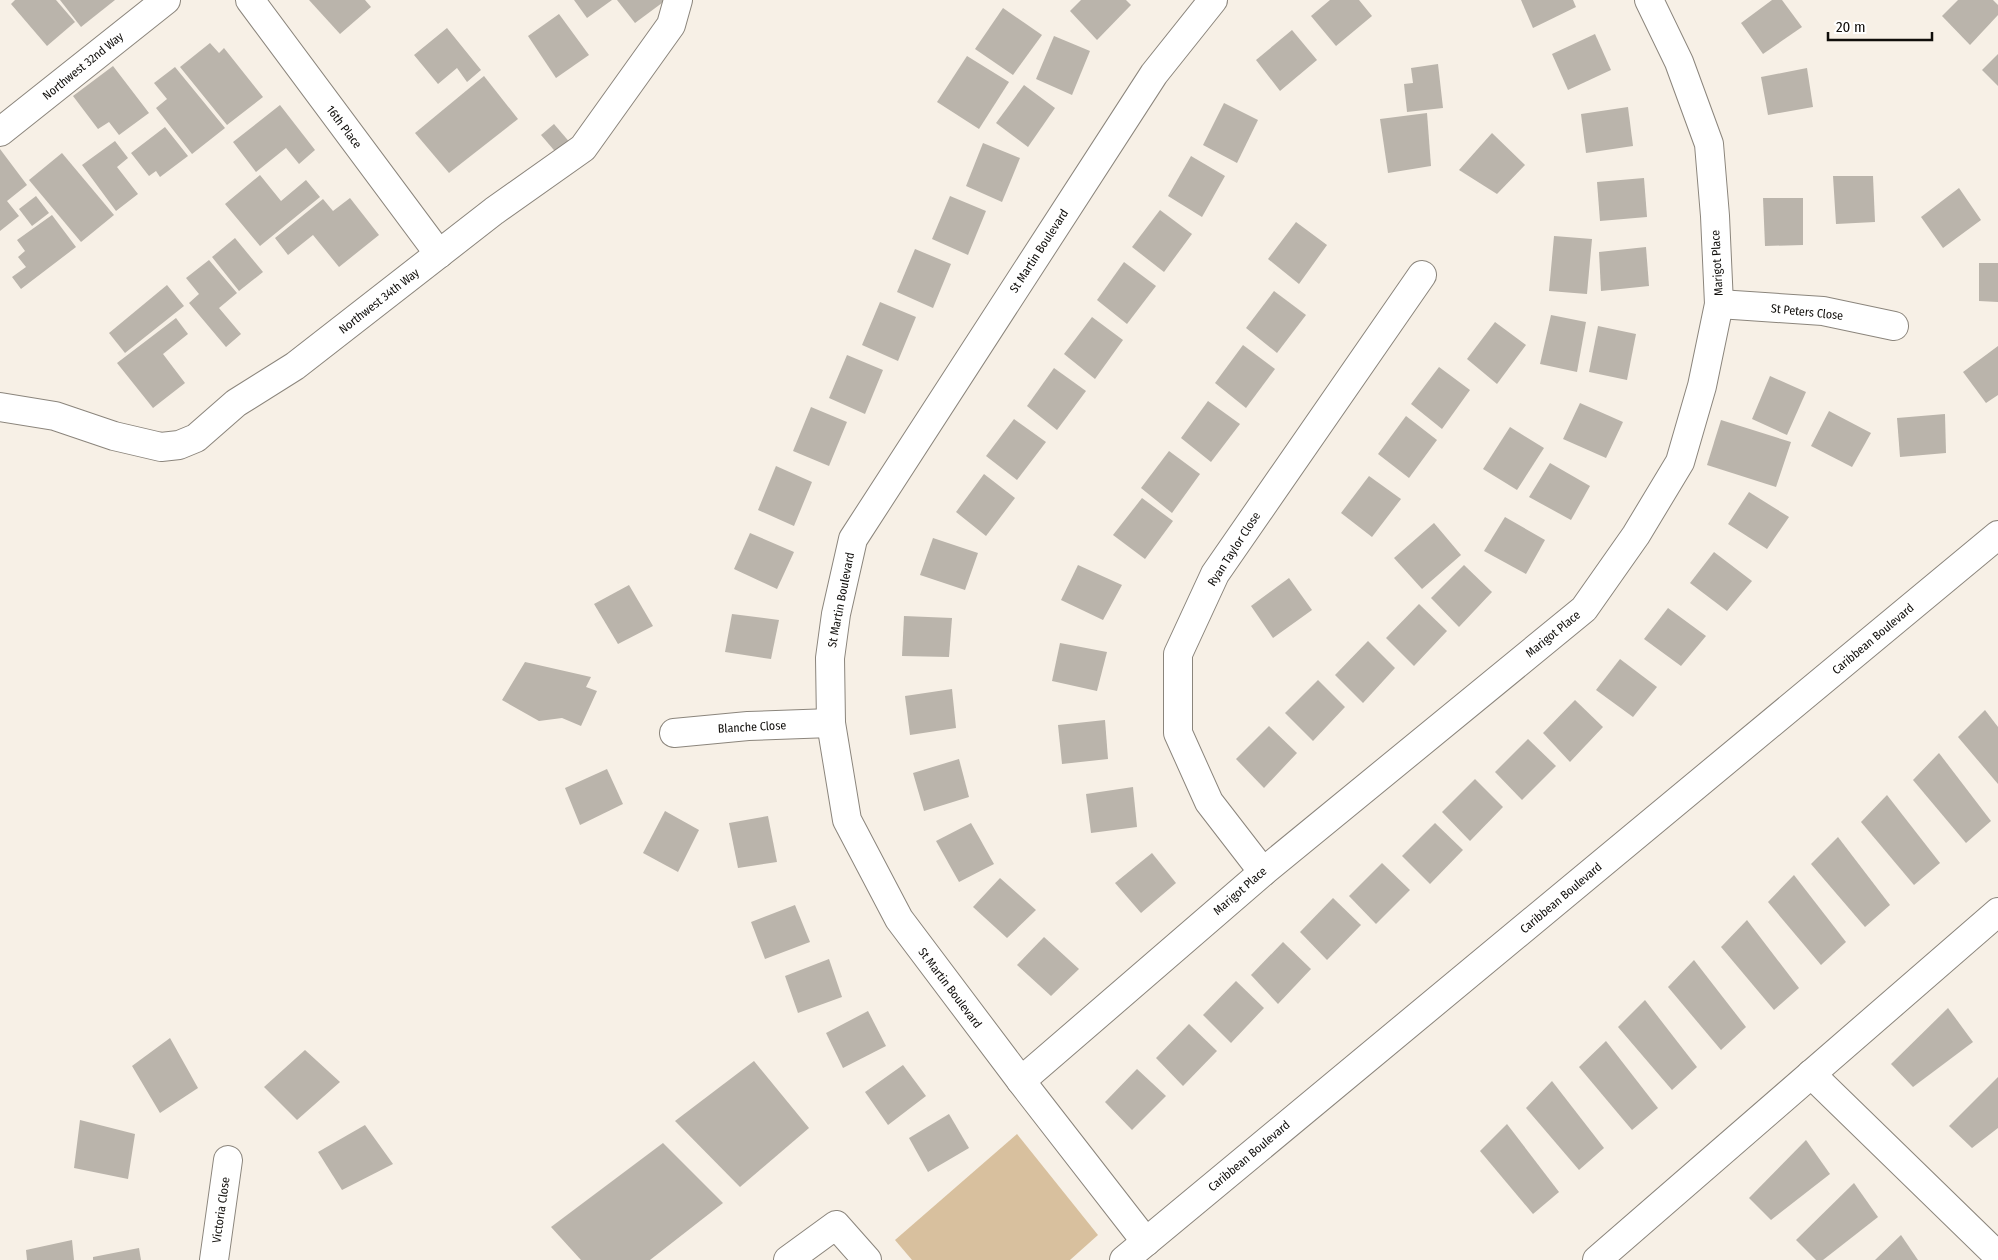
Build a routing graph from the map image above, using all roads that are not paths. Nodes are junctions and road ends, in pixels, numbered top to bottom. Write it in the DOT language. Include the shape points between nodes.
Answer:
graph roads {
  1 [pos="166,0"];
  2 [pos="250,0"];
  3 [pos="678,0"];
  4 [pos="1213,0"];
  5 [pos="1649,0"];
  6 [pos="0,132"];
  7 [pos="439,254"];
  8 [pos="1422,275"];
  9 [pos="1719,304"];
  10 [pos="1894,326"];
  11 [pos="0,407"];
  12 [pos="1998,536"];
  13 [pos="830,723"];
  14 [pos="674,733"];
  15 [pos="1263,872"];
  16 [pos="1998,912"];
  17 [pos="1811,1074"];
  18 [pos="1020,1081"];
  19 [pos="228,1160"];
  20 [pos="1146,1242"];
  21 [pos="1998,1256"];
  22 [pos="214,1260"];
  23 [pos="788,1260"];
  24 [pos="867,1260"];
  25 [pos="1124,1260"];
  26 [pos="1597,1260"];
  1 -- 6 [label="street, Northwest 32nd Way"];
  2 -- 7 [label="street, 16th Place"];
  3 -- 7 [label="street, Northwest 34th Way" via="671,25 583,148"];
  4 -- 13 [label="street, St Martin Boulevard" via="1154,74 853,538 830,658"];
  5 -- 9 [label="street, Marigot Place" via="1679,62 1709,144"];
  7 -- 11 [label="street, Northwest 34th Way" via="295,366 236,403 196,438 179,445 161,446 114,436 55,416"];
  8 -- 15 [label="street, Ryan Taylor Close" via="1214,574 1178,654 1178,733 1209,802"];
  9 -- 10 [label="street, St Peters Close" via="1823,311"];
  9 -- 15 [label="street, Marigot Place" via="1702,386 1680,462 1636,536 1584,609"];
  12 -- 20 [label="street, Caribbean Boulevard"];
  13 -- 14 [label="street, Blanche Close"];
  13 -- 18 [label="street, St Martin Boulevard" via="847,820 899,919"];
  15 -- 18 [label="street, Marigot Place"];
  16 -- 17 [label="street"];
  17 -- 21 [label="street"];
  17 -- 26 [label="street"];
  18 -- 20 [label="street, St Martin Boulevard"];
  19 -- 22 [label="street, Victoria Close"];
  20 -- 25 [label="street, Caribbean Boulevard"];
  23 -- 24 [label="street" via="836,1225"];
}
